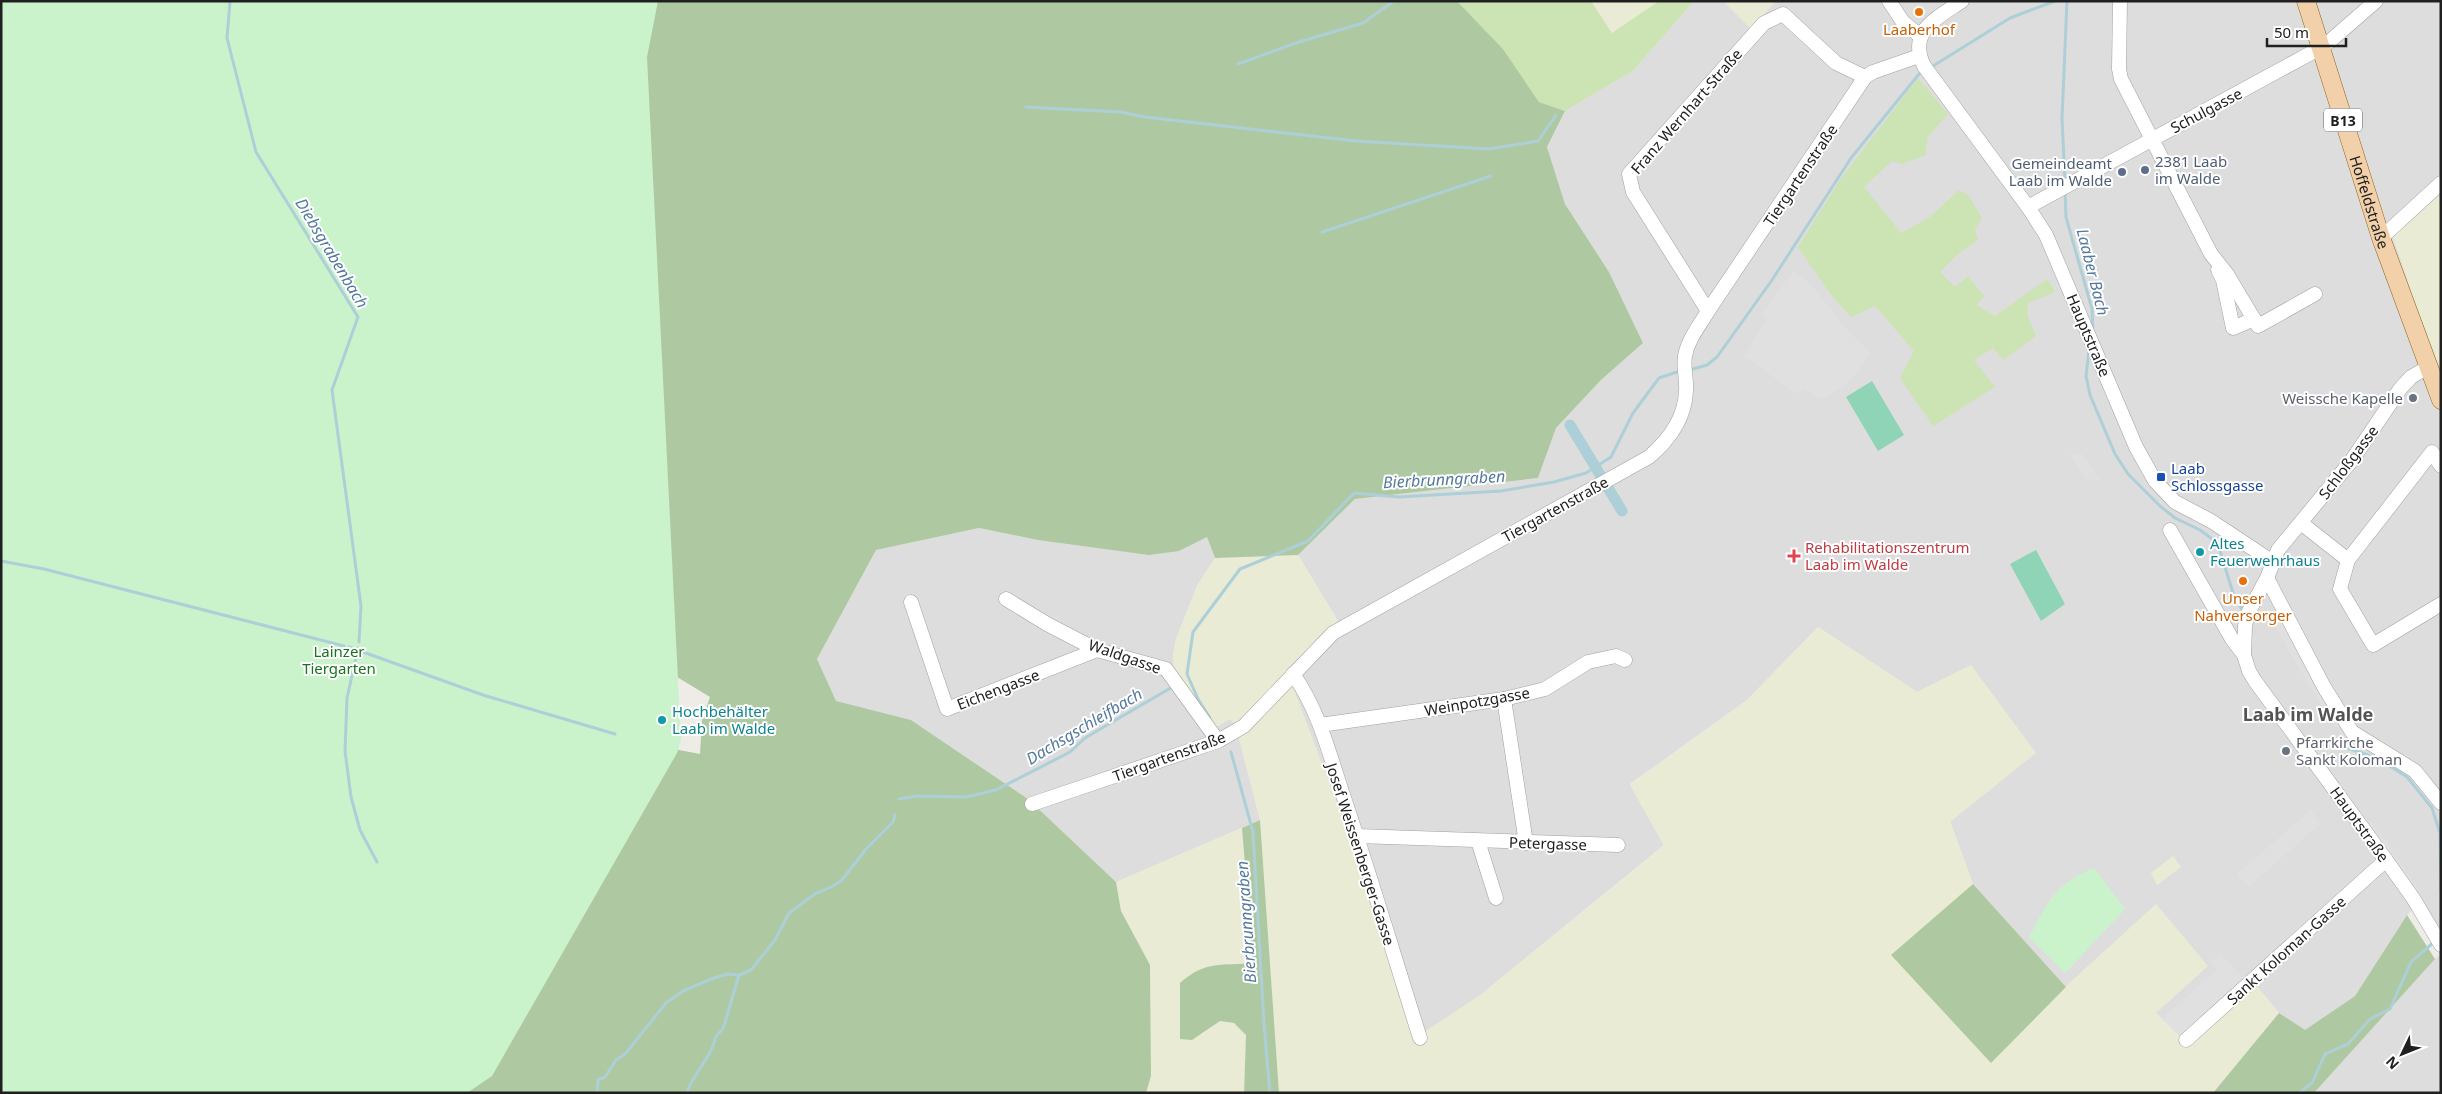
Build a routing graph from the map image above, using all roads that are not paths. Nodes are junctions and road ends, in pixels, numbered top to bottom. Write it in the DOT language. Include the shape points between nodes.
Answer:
graph roads {
  1 [pos="1889,1"];
  2 [pos="1962,1"];
  3 [pos="2120,1"];
  4 [pos="2306,1"];
  5 [pos="2376,1"];
  6 [pos="1920,36"];
  7 [pos="2320,48"];
  8 [pos="1919,56"];
  9 [pos="1865,77"];
  10 [pos="2153,138"];
  11 [pos="2441,183"];
  12 [pos="2028,207"];
  13 [pos="2381,238"];
  14 [pos="2210,254"];
  15 [pos="2315,294"];
  16 [pos="1708,311"];
  17 [pos="2254,319"];
  18 [pos="2427,368"];
  19 [pos="2441,400"];
  20 [pos="2441,466"];
  21 [pos="2301,523"];
  22 [pos="2170,530"];
  23 [pos="2348,560"];
  24 [pos="2273,562"];
  25 [pos="2267,578"];
  26 [pos="1006,599"];
  27 [pos="911,602"];
  28 [pos="2441,604"];
  29 [pos="1097,650"];
  30 [pos="2244,655"];
  31 [pos="1625,660"];
  32 [pos="1294,674"];
  33 [pos="1504,699"];
  34 [pos="1320,725"];
  35 [pos="1218,741"];
  36 [pos="2441,803"];
  37 [pos="1032,804"];
  38 [pos="1357,836"];
  39 [pos="1478,841"];
  40 [pos="1526,843"];
  41 [pos="1618,845"];
  42 [pos="2386,860"];
  43 [pos="1496,898"];
  44 [pos="2441,945"];
  45 [pos="1420,1038"];
  46 [pos="2186,1040"];
  1 -- 6 [label="street" via="1904,22"];
  2 -- 6 [label="street" via="1930,24"];
  3 -- 10 [label="street" via="2119,69 2125,89"];
  4 -- 7 [label="main road, Hoffeldstraße / B13"];
  5 -- 7 [label="street, Schulgasse"];
  6 -- 8 [label="street"];
  7 -- 10 [label="street, Schulgasse"];
  7 -- 13 [label="main road, Hoffeldstraße / B13"];
  8 -- 9 [label="street"];
  8 -- 12 [label="street, Hauptstraße"];
  9 -- 16 [label="street, Tiergartenstraße"];
  9 -- 16 [label="street, Franz Wernhart-Straße" via="1836,63 1783,14 1764,23 1628,174 1633,192"];
  10 -- 12 [label="street, Schulgasse"];
  10 -- 14 [label="street"];
  11 -- 13 [label="street"];
  12 -- 24 [label="street, Hauptstraße" via="2046,235 2136,447 2164,493 2237,536"];
  13 -- 18 [label="main road, Hoffeldstraße / B13"];
  14 -- 17 [label="street" via="2228,274"];
  14 -- 17 [label="street" via="2223,280 2233,328"];
  15 -- 17 [label="street" via="2258,326"];
  16 -- 32 [label="street, Tiergartenstraße" via="1686,354 1686,391 1676,427 1665,444 1649,456 1333,633"];
  18 -- 19 [label="main road, Hoffeldstraße / B13"];
  18 -- 21 [label="street, Schloßgasse" via="2411,377 2400,389 2352,460"];
  20 -- 23 [label="street" via="2432,452"];
  21 -- 23 [label="street"];
  21 -- 24 [label="street, Schloßgasse" via="2278,550"];
  22 -- 30 [label="street, Hauptstraße" via="2232,640"];
  23 -- 28 [label="street" via="2340,589 2373,645"];
  24 -- 25 [label="street, Hauptstraße"];
  25 -- 30 [label="street, Hauptstraße" via="2245,626"];
  25 -- 36 [label="street" via="2324,687 2352,732 2415,771"];
  26 -- 29 [label="street, Waldgasse"];
  27 -- 29 [label="street, Eichengasse" via="947,709"];
  29 -- 35 [label="street, Waldgasse" via="1166,669"];
  30 -- 42 [label="street, Hauptstraße" via="2255,680"];
  31 -- 33 [label="street, Weinpotzgasse" via="1616,656 1588,662 1545,689"];
  32 -- 34 [label="street, Josef Weissenberger-Gasse" via="1306,691"];
  32 -- 35 [label="street, Tiergartenstraße" via="1244,726"];
  33 -- 34 [label="street, Weinpotzgasse"];
  33 -- 40 [label="street"];
  34 -- 38 [label="street, Josef Weissenberger-Gasse"];
  35 -- 37 [label="street, Tiergartenstraße"];
  38 -- 39 [label="street, Petergasse"];
  38 -- 45 [label="street, Josef Weissenberger-Gasse"];
  39 -- 40 [label="street, Petergasse"];
  39 -- 43 [label="street"];
  40 -- 41 [label="street, Petergasse"];
  42 -- 44 [label="street, Hauptstraße"];
  42 -- 46 [label="street, Sankt Koloman-Gasse"];
}
